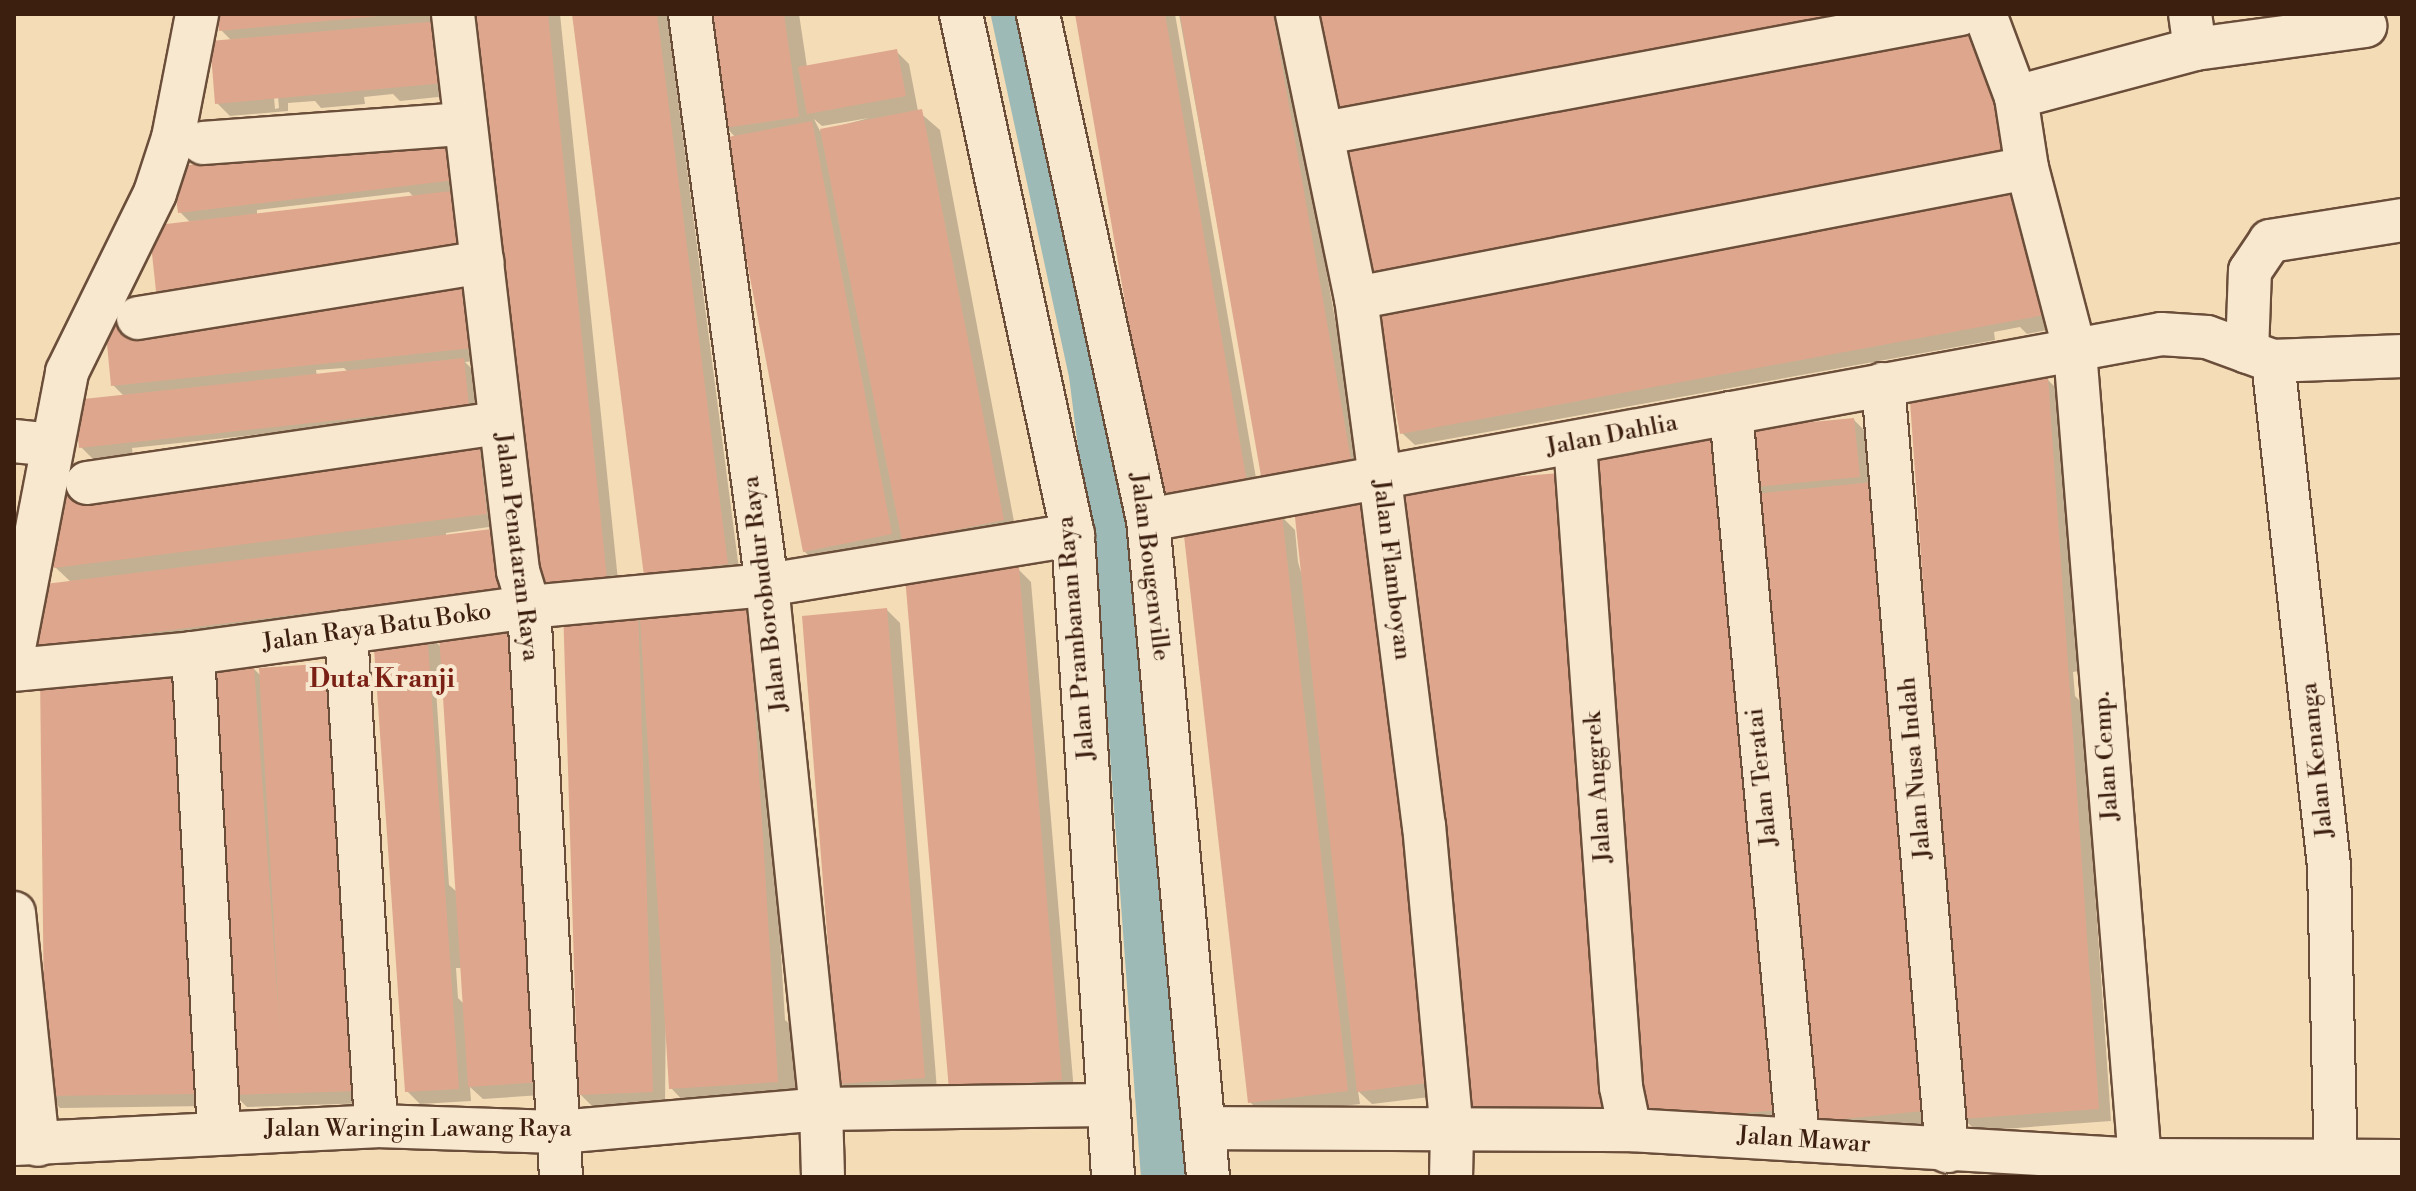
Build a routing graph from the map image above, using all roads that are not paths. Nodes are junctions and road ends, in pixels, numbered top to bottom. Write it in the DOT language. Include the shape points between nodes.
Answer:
graph roads {
  1 [pos="197,14"];
  2 [pos="453,14"];
  3 [pos="690,14"];
  4 [pos="961,14"];
  5 [pos="1038,14"];
  6 [pos="1297,14"];
  7 [pos="1960,14"];
  8 [pos="1985,14"];
  9 [pos="2365,26"];
  10 [pos="2193,32"];
  11 [pos="2016,97"];
  12 [pos="463,124"];
  13 [pos="1325,133"];
  14 [pos="203,143"];
  15 [pos="2027,168"];
  16 [pos="2402,220"];
  17 [pos="482,262"];
  18 [pos="1356,298"];
  19 [pos="138,318"];
  20 [pos="2075,351"];
  21 [pos="2402,356"];
  22 [pos="2260,357"];
  23 [pos="1883,384"];
  24 [pos="1731,413"];
  25 [pos="500,423"];
  26 [pos="33,443"];
  27 [pos="1575,443"];
  28 [pos="1380,479"];
  29 [pos="87,483"];
  30 [pos="1148,520"];
  31 [pos="1073,535"];
  32 [pos="767,585"];
  33 [pos="529,607"];
  34 [pos="346,632"];
  35 [pos="14,648"];
  36 [pos="193,653"];
  37 [pos="14,670"];
  38 [pos="14,913"];
  39 [pos="1109,1105"];
  40 [pos="821,1109"];
  41 [pos="376,1126"];
  42 [pos="1206,1128"];
  43 [pos="1630,1130"];
  44 [pos="1452,1131"];
  45 [pos="559,1132"];
  46 [pos="219,1133"];
  47 [pos="1798,1140"];
  48 [pos="26,1145"];
  49 [pos="1947,1151"];
  50 [pos="2402,1161"];
  51 [pos="2138,1168"];
  52 [pos="2335,1169"];
  53 [pos="561,1177"];
  54 [pos="823,1177"];
  55 [pos="1113,1177"];
  56 [pos="1208,1177"];
  57 [pos="1451,1177"];
  1 -- 26 [label="street" via="173,138 155,193"];
  2 -- 12 [label="street, Jalan Penataran Raya"];
  3 -- 32 [label="street, Jalan Borobudur Raya"];
  4 -- 31 [label="street, Jalan Prambanan Raya"];
  5 -- 30 [label="street, Jalan Bougenville"];
  6 -- 13 [label="street, Jalan Flamboyan"];
  7 -- 13 [label="street"];
  8 -- 11 [label="street, Jalan Cemp."];
  9 -- 10 [label="street"];
  10 -- 11 [label="street"];
  11 -- 15 [label="street, Jalan Cemp."];
  12 -- 14 [label="street"];
  12 -- 17 [label="street, Jalan Penataran Raya"];
  13 -- 18 [label="street, Jalan Flamboyan"];
  15 -- 18 [label="street"];
  15 -- 20 [label="street, Jalan Cemp."];
  16 -- 22 [label="street, Jalan Kenanga" via="2270,241 2250,271"];
  17 -- 19 [label="street"];
  17 -- 25 [label="street, Jalan Penataran Raya"];
  18 -- 28 [label="street, Jalan Flamboyan"];
  20 -- 22 [label="street, Jalan Dahlia" via="2161,334 2207,337"];
  20 -- 23 [label="street, Jalan Dahlia"];
  20 -- 51 [label="street, Jalan Cemp."];
  21 -- 22 [label="street"];
  22 -- 52 [label="street, Jalan Kenanga" via="2329,866"];
  23 -- 24 [label="street, Jalan Dahlia"];
  23 -- 49 [label="street, Jalan Nusa Indah"];
  24 -- 27 [label="street, Jalan Dahlia"];
  24 -- 47 [label="street, Jalan Teratai" via="1731,461"];
  25 -- 29 [label="street"];
  25 -- 33 [label="street, Jalan Penataran Raya" via="518,571"];
  26 -- 35 [label="street"];
  27 -- 28 [label="street, Jalan Dahlia"];
  27 -- 43 [label="street, Jalan Anggrek" via="1621,1087"];
  28 -- 30 [label="street, Jalan Dahlia"];
  28 -- 44 [label="street, Jalan Flamboyan" via="1424,825"];
  30 -- 42 [label="street, Jalan Bougenville"];
  31 -- 32 [label="street, Jalan Raya Batu Boko"];
  31 -- 39 [label="street, Jalan Prambanan Raya"];
  32 -- 33 [label="street, Jalan Raya Batu Boko"];
  32 -- 40 [label="street, Jalan Borobudur Raya"];
  33 -- 34 [label="street, Jalan Raya Batu Boko"];
  33 -- 45 [label="street, Jalan Penataran Raya"];
  34 -- 36 [label="street, Jalan Raya Batu Boko"];
  34 -- 41 [label="street"];
  36 -- 37 [label="street, Jalan Raya Batu Boko"];
  36 -- 46 [label="street"];
  38 -- 48 [label="street"];
  39 -- 40 [label="street, Jalan Waringin Lawang Raya"];
  39 -- 55 [label="street, Jalan Prambanan Raya"];
  40 -- 45 [label="street, Jalan Waringin Lawang Raya"];
  40 -- 54 [label="street, Jalan Borobudur Raya"];
  41 -- 45 [label="street, Jalan Waringin Lawang Raya"];
  41 -- 46 [label="street, Jalan Waringin Lawang Raya"];
  42 -- 44 [label="street, Jalan Mawar"];
  42 -- 56 [label="street, Jalan Bougenville"];
  43 -- 44 [label="street, Jalan Mawar"];
  43 -- 47 [label="street, Jalan Mawar"];
  44 -- 57 [label="street, Jalan Flamboyan"];
  45 -- 53 [label="street, Jalan Penataran Raya"];
  46 -- 48 [label="street, Jalan Waringin Lawang Raya"];
  47 -- 49 [label="street, Jalan Mawar"];
  49 -- 51 [label="street, Jalan Mawar"];
  50 -- 52 [label="street, Jalan Mawar"];
  51 -- 52 [label="street, Jalan Mawar"];
}
